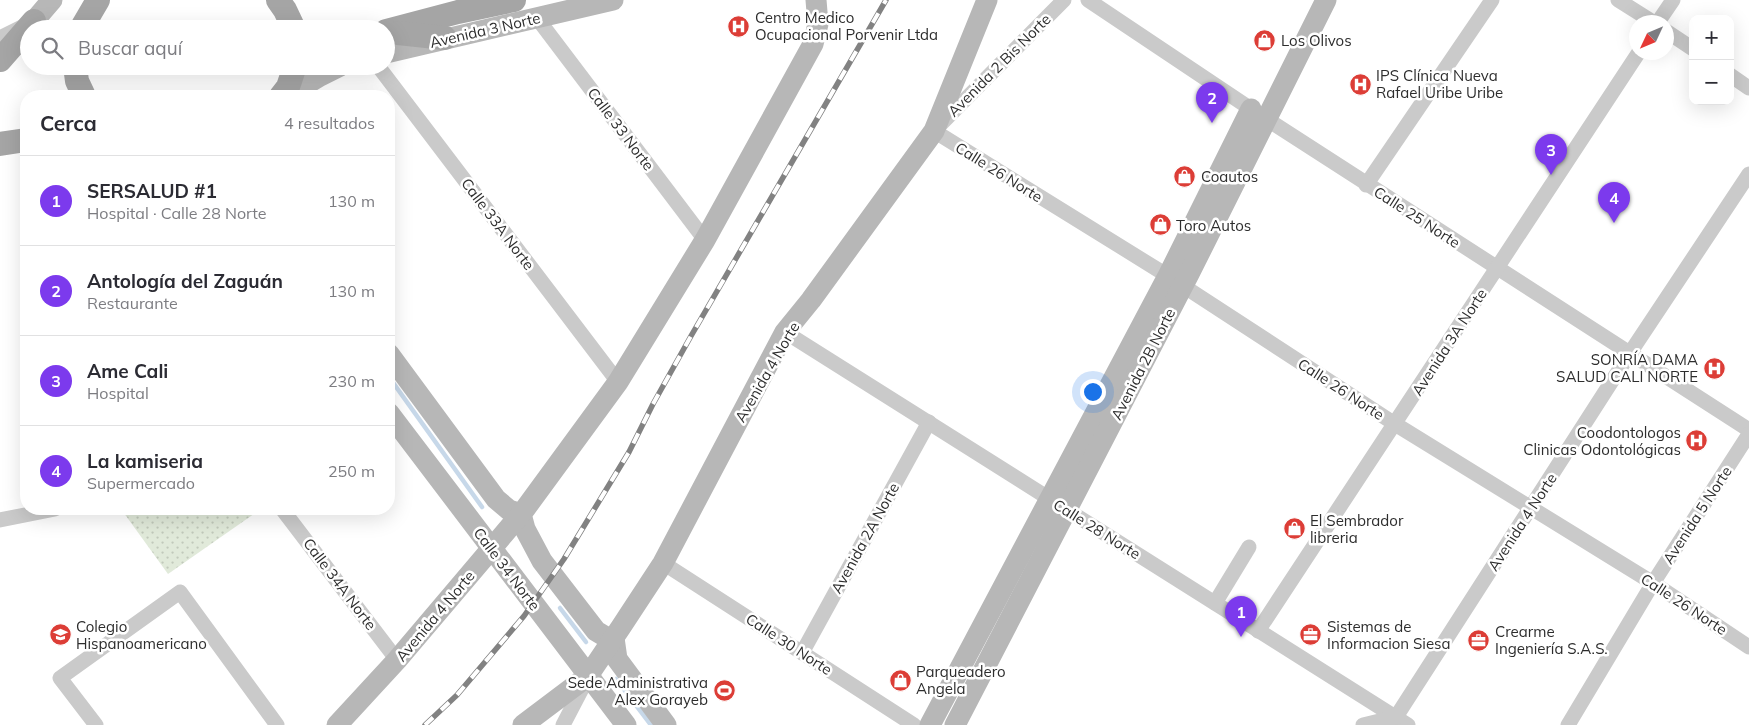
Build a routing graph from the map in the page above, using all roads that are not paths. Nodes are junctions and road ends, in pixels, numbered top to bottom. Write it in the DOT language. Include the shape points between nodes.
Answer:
graph roads {
  1 [pos="52,0"];
  2 [pos="278,0"];
  3 [pos="514,0"];
  4 [pos="613,0"];
  5 [pos="986,0"];
  6 [pos="1064,0"];
  7 [pos="1088,0"];
  8 [pos="1326,0"];
  9 [pos="1492,0"];
  10 [pos="1618,0"];
  11 [pos="1673,0"];
  12 [pos="816,3"];
  13 [pos="1642,15"];
  14 [pos="1663,15"];
  15 [pos="538,18"];
  16 [pos="35,20"];
  17 [pos="290,20"];
  18 [pos="20,28"];
  19 [pos="395,29"];
  20 [pos="395,32"];
  21 [pos="20,37"];
  22 [pos="1674,37"];
  23 [pos="0,38"];
  24 [pos="445,38"];
  25 [pos="1689,47"];
  26 [pos="395,50"];
  27 [pos="20,53"];
  28 [pos="1634,60"];
  29 [pos="0,61"];
  30 [pos="76,75"];
  31 [pos="293,75"];
  32 [pos="385,75"];
  33 [pos="320,76"];
  34 [pos="1734,78"];
  35 [pos="1749,88"];
  36 [pos="81,90"];
  37 [pos="285,90"];
  38 [pos="297,90"];
  39 [pos="312,90"];
  40 [pos="1258,114"];
  41 [pos="934,130"];
  42 [pos="20,141"];
  43 [pos="0,144"];
  44 [pos="1749,174"];
  45 [pos="1366,185"];
  46 [pos="705,240"];
  47 [pos="1497,268"];
  48 [pos="1175,281"];
  49 [pos="785,332"];
  50 [pos="1630,354"];
  51 [pos="395,362"];
  52 [pos="618,382"];
  53 [pos="395,421"];
  54 [pos="928,422"];
  55 [pos="1395,424"];
  56 [pos="1749,430"];
  57 [pos="1749,434"];
  58 [pos="1059,505"];
  59 [pos="1531,509"];
  60 [pos="521,514"];
  61 [pos="25,515"];
  62 [pos="287,515"];
  63 [pos="0,520"];
  64 [pos="1249,547"];
  65 [pos="492,548"];
  66 [pos="663,563"];
  67 [pos="1653,583"];
  68 [pos="1216,603"];
  69 [pos="1258,630"];
  70 [pos="614,638"];
  71 [pos="1749,647"];
  72 [pos="802,653"];
  73 [pos="397,660"];
  74 [pos="588,676"];
  75 [pos="1402,721"];
  76 [pos="96,725"];
  77 [pos="277,725"];
  78 [pos="337,725"];
  79 [pos="523,725"];
  80 [pos="563,725"];
  81 [pos="626,725"];
  82 [pos="666,725"];
  83 [pos="914,725"];
  84 [pos="930,725"];
  85 [pos="955,725"];
  86 [pos="1363,725"];
  87 [pos="1568,725"];
  1 -- 16 [label="street"];
  2 -- 17 [label="main road"];
  3 -- 19 [label="main road, Avenida 3 Norte"];
  4 -- 15 [label="street, Avenida 3 Norte"];
  5 -- 41 [label="street, Avenida 4 Norte"];
  6 -- 41 [label="street, Avenida 2 Bis Norte"];
  7 -- 40 [label="street, Calle 25 Norte"];
  8 -- 40 [label="street, Avenida 2B Norte"];
  9 -- 45 [label="street"];
  10 -- 13 [label="street"];
  11 -- 14 [label="street"];
  12 -- 46 [label="street, Avenida 4 Norte" via="818,24 813,44"];
  15 -- 24 [label="street, Avenida 3 Norte"];
  15 -- 46 [label="street, Calle 33 Norte"];
  18 -- 23 [label="street"];
  20 -- 24 [label="main road"];
  21 -- 29 [label="main road"];
  22 -- 25 [label="street"];
  24 -- 26 [label="street, Avenida 3 Norte"];
  27 -- 29 [label="main road"];
  28 -- 47 [label="street, Avenida 3A Norte"];
  30 -- 36 [label="main road"];
  31 -- 37 [label="main road"];
  32 -- 52 [label="street, Calle 33A Norte"];
  33 -- 38 [label="street"];
  33 -- 39 [label="street"];
  34 -- 35 [label="street"];
  40 -- 45 [label="street, Calle 25 Norte"];
  40 -- 48 [label="street, Avenida 2B Norte"];
  41 -- 48 [label="street, Calle 26 Norte"];
  41 -- 49 [label="street, Avenida 4 Norte"];
  42 -- 43 [label="main road"];
  44 -- 50 [label="street, Avenida 4 Norte"];
  45 -- 47 [label="street, Calle 25 Norte"];
  46 -- 52 [label="street, Avenida 4 Norte"];
  47 -- 50 [label="street, Calle 25 Norte"];
  47 -- 55 [label="street, Avenida 3A Norte"];
  48 -- 55 [label="street, Calle 26 Norte"];
  48 -- 58 [label="street, Avenida 2B Norte"];
  49 -- 54 [label="street, Calle 28 Norte"];
  49 -- 66 [label="street, Avenida 4 Norte"];
  50 -- 56 [label="street, Calle 25 Norte"];
  50 -- 59 [label="street, Avenida 4 Norte"];
  51 -- 60 [label="street" via="496,499 509,510"];
  52 -- 60 [label="street, Avenida 4 Norte"];
  53 -- 65 [label="street, Calle 34 Norte"];
  54 -- 58 [label="street, Calle 28 Norte"];
  54 -- 72 [label="street, Avenida 2A Norte"];
  55 -- 59 [label="street, Calle 26 Norte"];
  55 -- 69 [label="street, Avenida 3A Norte"];
  57 -- 67 [label="street, Avenida 5 Norte"];
  58 -- 68 [label="street, Calle 28 Norte"];
  58 -- 84 [label="street, Avenida 2B Norte"];
  58 -- 85 [label="street, Avenida 2B Norte"];
  59 -- 67 [label="street, Calle 26 Norte"];
  59 -- 75 [label="street, Avenida 4 Norte"];
  60 -- 65 [label="street, Avenida 4 Norte"];
  60 -- 70 [label="street" via="531,544 552,576 596,631"];
  61 -- 63 [label="street"];
  62 -- 73 [label="street, Calle 34A Norte"];
  64 -- 68 [label="street"];
  65 -- 73 [label="street, Avenida 4 Norte"];
  65 -- 74 [label="street, Calle 34 Norte"];
  66 -- 70 [label="street, Avenida 4 Norte"];
  66 -- 72 [label="street, Calle 30 Norte"];
  67 -- 71 [label="street, Calle 26 Norte"];
  67 -- 87 [label="street, Avenida 5 Norte"];
  68 -- 69 [label="street, Calle 28 Norte"];
  69 -- 75 [label="street, Calle 28 Norte"];
  70 -- 74 [label="street, Avenida 4 Norte"];
  70 -- 82 [label="street" via="617,659"];
  72 -- 83 [label="street, Calle 30 Norte"];
  73 -- 78 [label="street, Avenida 4 Norte"];
  74 -- 79 [label="street, Avenida 4 Norte"];
  74 -- 80 [label="street"];
  74 -- 81 [label="street, Calle 34 Norte"];
  75 -- 86 [label="street"];
  76 -- 77 [label="street" via="60,678 180,592"];
}
